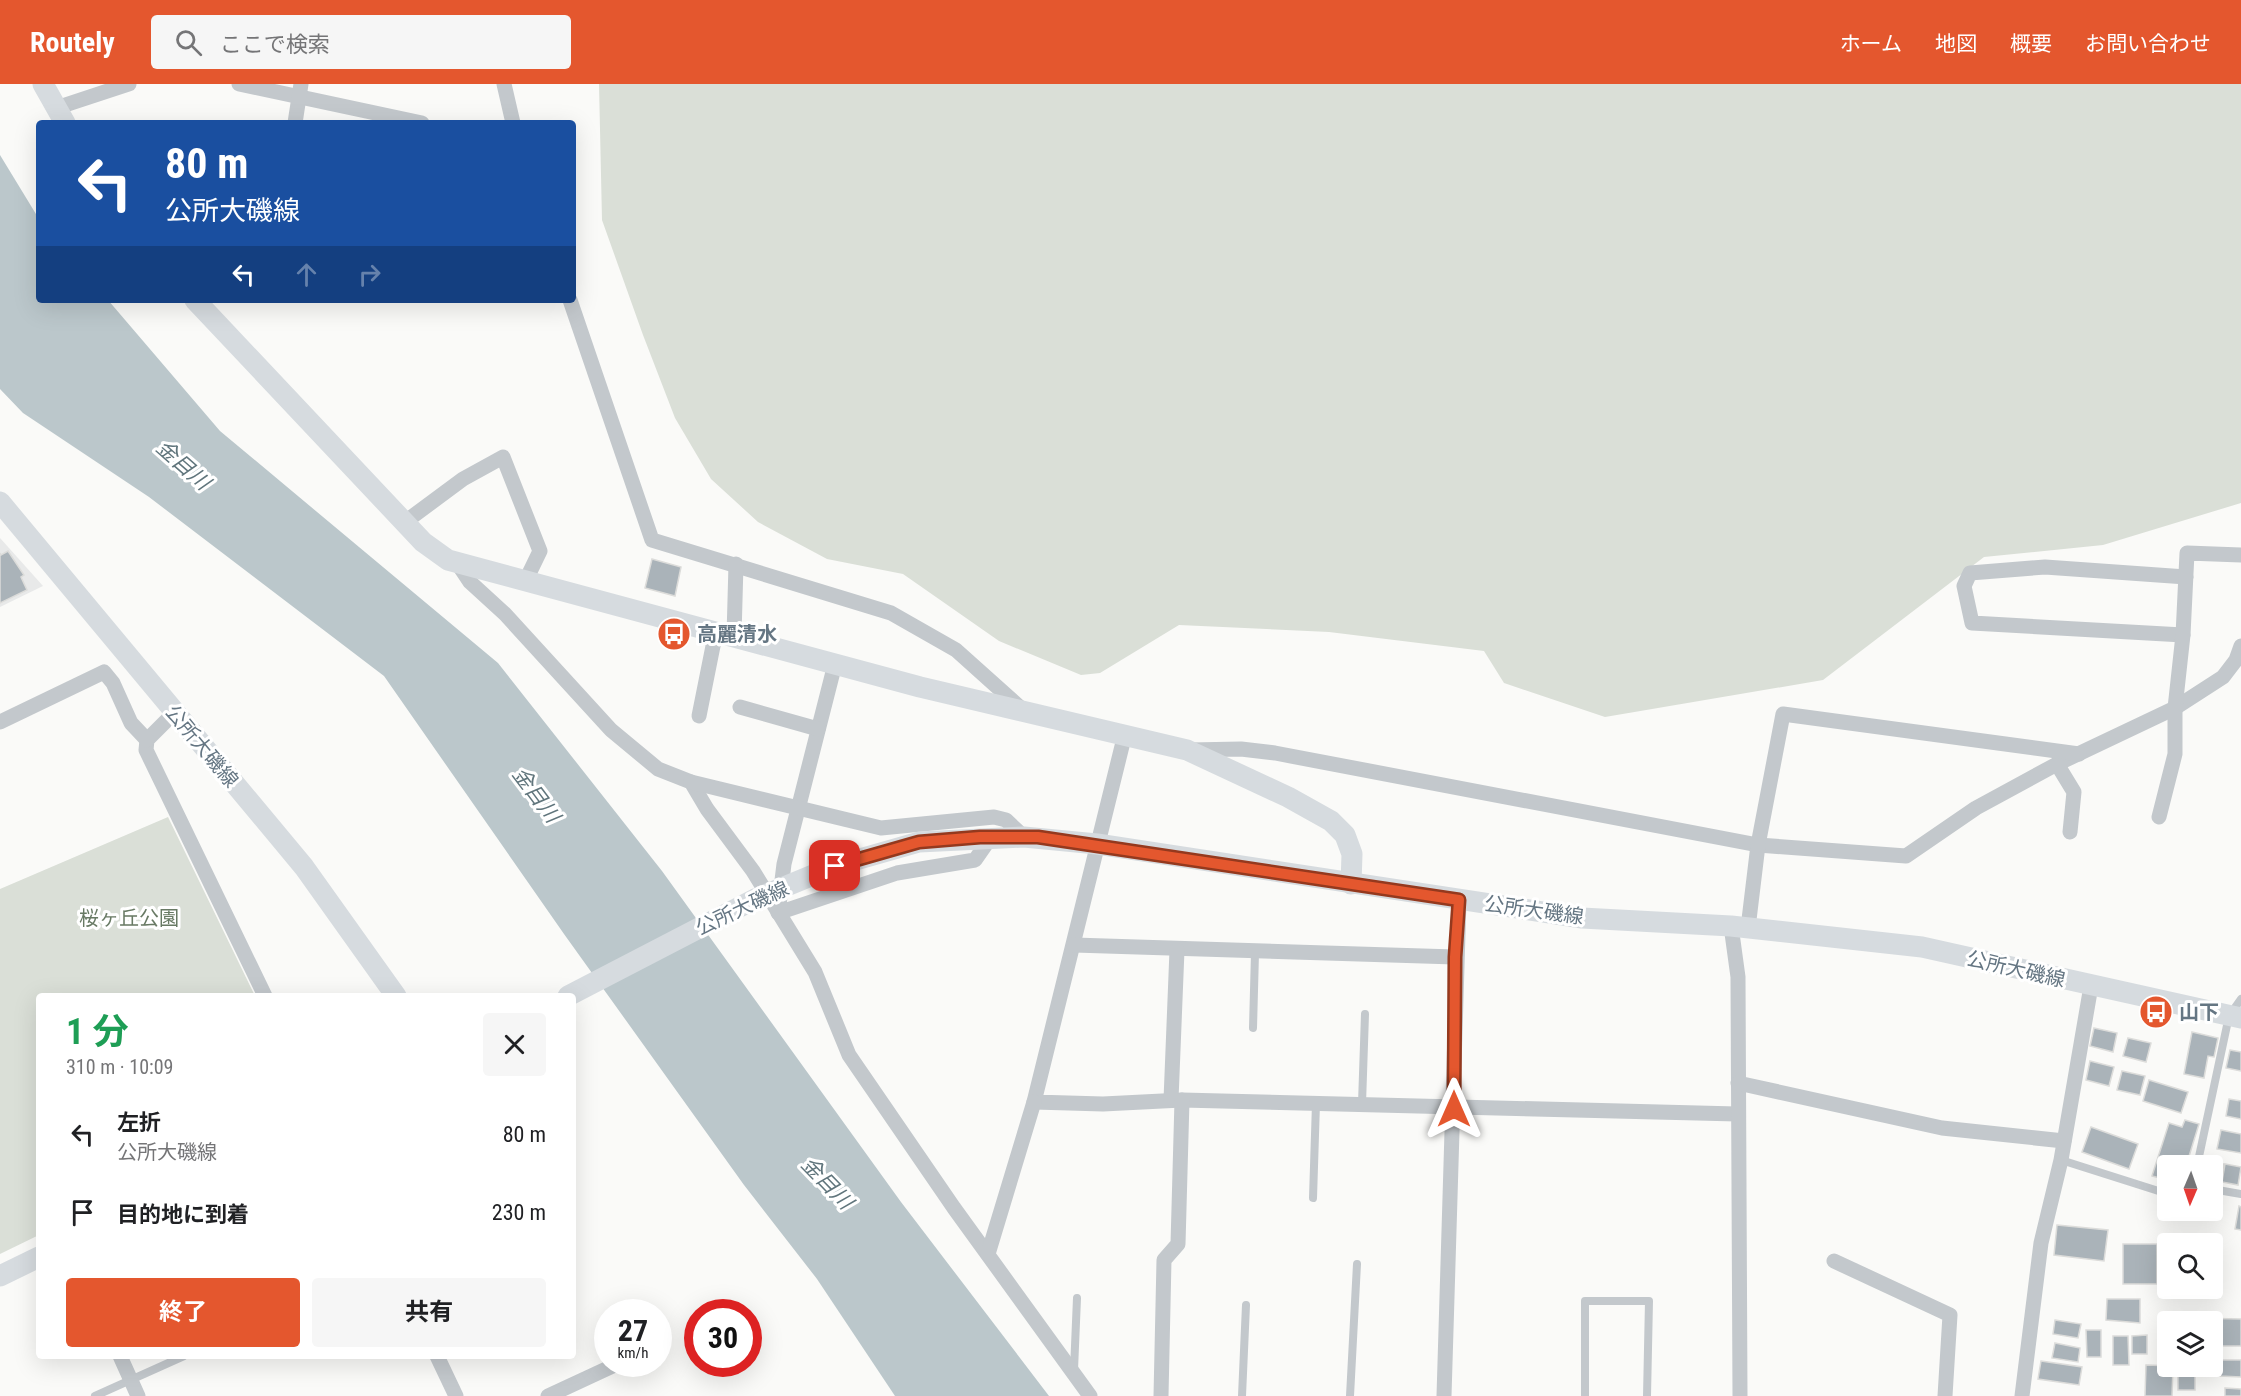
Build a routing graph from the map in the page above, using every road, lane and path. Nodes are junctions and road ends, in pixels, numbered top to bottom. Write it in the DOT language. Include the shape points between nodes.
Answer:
graph roads {
  1 [pos="43,84"];
  2 [pos="129,84"];
  3 [pos="239,84"];
  4 [pos="504,84"];
  5 [pos="301,90"];
  6 [pos="60,115"];
  7 [pos="296,120"];
  8 [pos="411,120"];
  9 [pos="512,120"];
  10 [pos="198,303"];
  11 [pos="571,303"];
  12 [pos="0,502"];
  13 [pos="405,522"];
  14 [pos="2241,555"];
  15 [pos="458,564"];
  16 [pos="736,564"];
  17 [pos="2186,577"];
  18 [pos="525,582"];
  19 [pos="725,633"];
  20 [pos="2183,635"];
  21 [pos="2241,646"];
  22 [pos="835,664"];
  23 [pos="740,707"];
  24 [pos="2175,708"];
  25 [pos="1024,711"];
  26 [pos="174,713"];
  27 [pos="699,716"];
  28 [pos="0,722"];
  29 [pos="818,729"];
  30 [pos="1125,734"];
  31 [pos="147,740"];
  32 [pos="1187,750"];
  33 [pos="2079,754"];
  34 [pos="2057,764"];
  35 [pos="691,782"];
  36 [pos="798,809"];
  37 [pos="2159,817"];
  38 [pos="2070,832"];
  39 [pos="990,837"];
  40 [pos="1024,837"];
  41 [pos="1097,844"];
  42 [pos="1758,845"];
  43 [pos="1351,884"];
  44 [pos="1459,900"];
  45 [pos="778,913"];
  46 [pos="1740,927"];
  47 [pos="1074,945"];
  48 [pos="1177,950"];
  49 [pos="1255,952"];
  50 [pos="1455,957"];
  51 [pos="2091,986"];
  52 [pos="265,993"];
  53 [pos="394,993"];
  54 [pos="574,993"];
  55 [pos="2237,1011"];
  56 [pos="1365,1014"];
  57 [pos="1253,1028"];
  58 [pos="1738,1083"];
  59 [pos="1177,1100"];
  60 [pos="1034,1102"];
  61 [pos="1316,1103"];
  62 [pos="1362,1104"];
  63 [pos="1454,1109"];
  64 [pos="1737,1114"];
  65 [pos="2064,1141"];
  66 [pos="2200,1155"];
  67 [pos="2061,1160"];
  68 [pos="2157,1191"];
  69 [pos="2223,1192"];
  70 [pos="2241,1194"];
  71 [pos="1313,1198"];
  72 [pos="988,1254"];
  73 [pos="36,1258"];
  74 [pos="1834,1261"];
  75 [pos="1357,1264"];
  76 [pos="0,1276"];
  77 [pos="1077,1298"];
  78 [pos="1246,1305"];
  79 [pos="121,1359"];
  80 [pos="177,1359"];
  81 [pos="438,1359"];
  82 [pos="594,1375"];
  83 [pos="1074,1375"];
  84 [pos="130,1380"];
  85 [pos="95,1396"];
  86 [pos="138,1396"];
  87 [pos="456,1396"];
  88 [pos="548,1396"];
  89 [pos="1089,1396"];
  90 [pos="1161,1396"];
  91 [pos="1242,1396"];
  92 [pos="1350,1396"];
  93 [pos="1444,1396"];
  94 [pos="1585,1396"];
  95 [pos="1647,1396"];
  96 [pos="1740,1396"];
  97 [pos="1945,1396"];
  98 [pos="2022,1396"];
  1 -- 6 [label="main road"];
  2 -- 6 [label="street"];
  3 -- 5 [label="street"];
  4 -- 9 [label="street"];
  5 -- 7 [label="street"];
  5 -- 8 [label="street"];
  10 -- 13 [label="main road"];
  11 -- 16 [label="street" via="652,540"];
  12 -- 26 [label="main road, 公所大磯線"];
  13 -- 15 [label="main road" via="431,549"];
  13 -- 18 [label="street" via="463,479 502,457 540,550"];
  14 -- 17 [label="street" via="2187,553"];
  15 -- 18 [label="main road"];
  15 -- 35 [label="street" via="470,582 505,614 611,730 658,769"];
  16 -- 19 [label="street"];
  16 -- 25 [label="street" via="891,613 956,650"];
  17 -- 20 [label="street"];
  17 -- 20 [label="street" via="2045,567 1970,573 1964,586 1972,623"];
  18 -- 19 [label="main road"];
  19 -- 22 [label="main road"];
  19 -- 27 [label="street"];
  20 -- 24 [label="street"];
  21 -- 24 [label="street" via="2223,677"];
  22 -- 25 [label="main road"];
  22 -- 29 [label="street"];
  23 -- 29 [label="street"];
  24 -- 33 [label="street"];
  24 -- 37 [label="street" via="2175,754"];
  25 -- 30 [label="main road"];
  26 -- 31 [label="street"];
  26 -- 53 [label="main road, 公所大磯線" via="304,867"];
  28 -- 31 [label="street" via="104,672 131,723"];
  29 -- 36 [label="street"];
  30 -- 32 [label="main road"];
  30 -- 41 [label="street"];
  31 -- 52 [label="street" via="146,750"];
  32 -- 42 [label="street" via="1275,753"];
  32 -- 43 [label="main road" via="1331,821 1345,835 1352,854"];
  33 -- 34 [label="street"];
  33 -- 42 [label="street" via="1783,714"];
  34 -- 38 [label="street" via="2074,792"];
  34 -- 42 [label="street" via="1976,808 1906,856"];
  35 -- 36 [label="street"];
  35 -- 45 [label="street"];
  36 -- 40 [label="street" via="881,828 994,818 1006,820"];
  36 -- 45 [label="street" via="784,864"];
  39 -- 40 [label="main road, 公所大磯線"];
  39 -- 45 [label="street" via="975,860 897,873"];
  39 -- 54 [label="main road, 公所大磯線" via="919,842 835,866 755,899"];
  40 -- 41 [label="main road, 公所大磯線"];
  41 -- 43 [label="main road, 公所大磯線"];
  41 -- 47 [label="street"];
  42 -- 46 [label="street"];
  43 -- 44 [label="main road, 公所大磯線"];
  44 -- 46 [label="main road, 公所大磯線" via="1582,918"];
  44 -- 50 [label="street"];
  45 -- 72 [label="street" via="815,972 849,1055"];
  46 -- 51 [label="main road, 公所大磯線" via="1922,947"];
  46 -- 58 [label="street"];
  47 -- 48 [label="street"];
  47 -- 60 [label="street"];
  48 -- 49 [label="street"];
  48 -- 59 [label="street"];
  49 -- 50 [label="street"];
  49 -- 57 [label="lane"];
  50 -- 63 [label="street"];
  51 -- 55 [label="main road, 公所大磯線"];
  51 -- 65 [label="street"];
  55 -- 66 [label="lane"];
  56 -- 62 [label="lane"];
  58 -- 64 [label="street"];
  58 -- 65 [label="street" via="1942,1128"];
  59 -- 60 [label="street"];
  59 -- 61 [label="street"];
  59 -- 90 [label="street" via="1178,1245 1164,1260"];
  60 -- 72 [label="street"];
  61 -- 62 [label="street"];
  61 -- 71 [label="lane"];
  62 -- 63 [label="street"];
  63 -- 64 [label="street"];
  63 -- 93 [label="street"];
  64 -- 96 [label="street"];
  65 -- 67 [label="street"];
  67 -- 68 [label="lane"];
  67 -- 98 [label="street" via="2042,1243"];
  69 -- 70 [label="lane"];
  72 -- 83 [label="street"];
  73 -- 76 [label="main road"];
  74 -- 97 [label="street" via="1950,1315"];
  75 -- 92 [label="lane"];
  77 -- 83 [label="lane"];
  78 -- 91 [label="lane"];
  79 -- 84 [label="street"];
  80 -- 84 [label="lane"];
  81 -- 87 [label="street"];
  82 -- 88 [label="street"];
  83 -- 89 [label="street"];
  84 -- 85 [label="lane"];
  84 -- 86 [label="street"];
  94 -- 95 [label="lane" via="1585,1301 1649,1301"];
}
